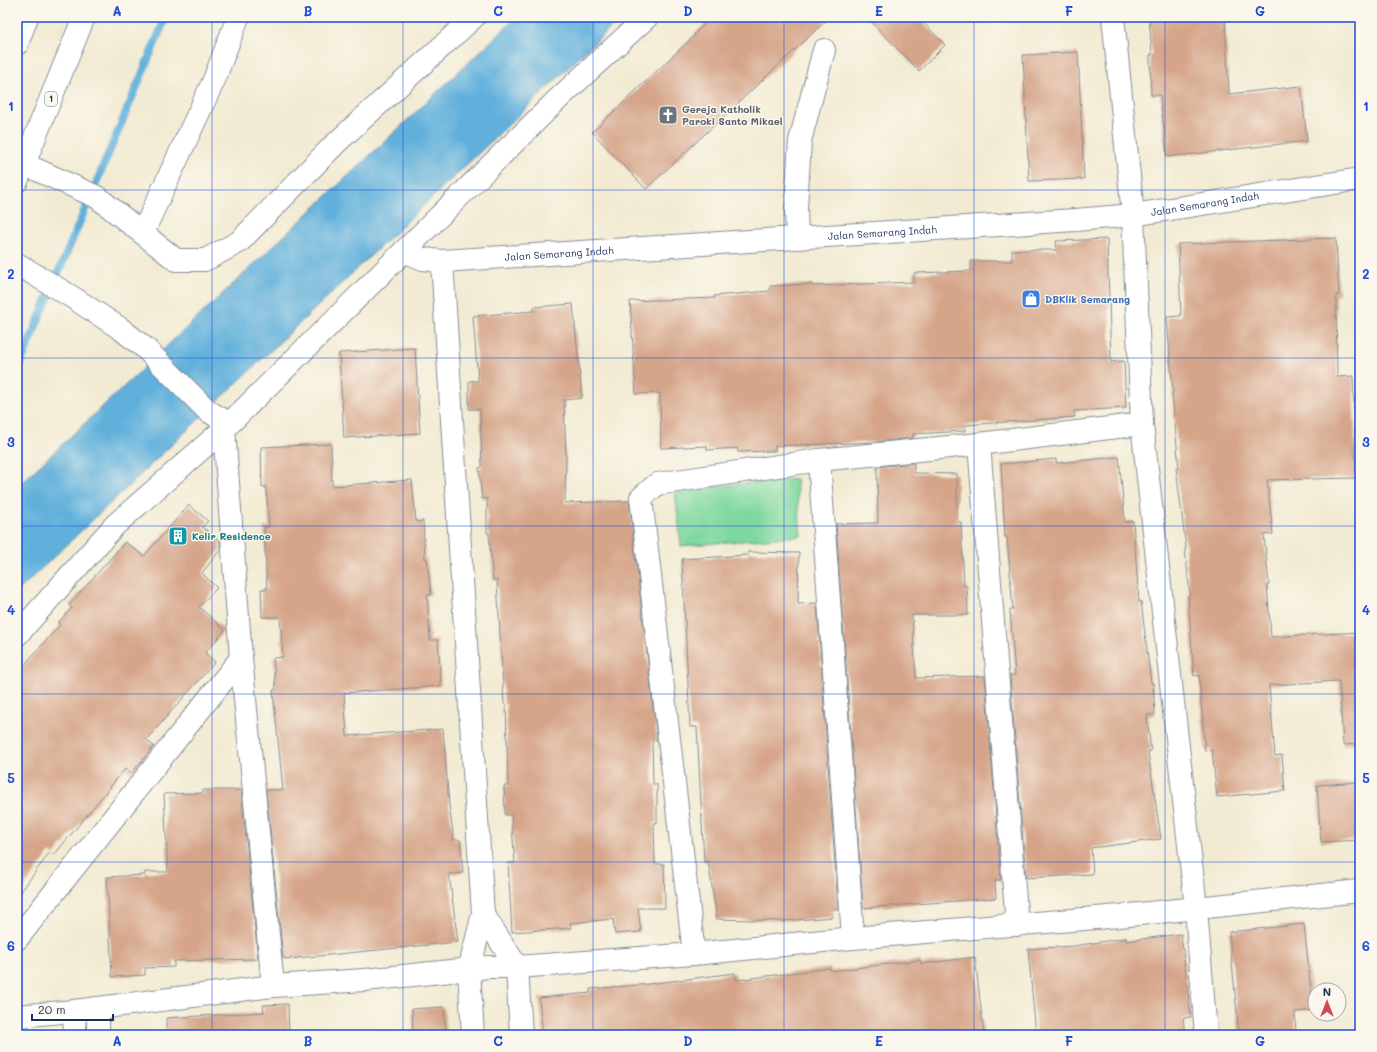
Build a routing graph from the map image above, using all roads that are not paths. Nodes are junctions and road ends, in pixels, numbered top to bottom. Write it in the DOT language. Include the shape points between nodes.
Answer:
graph roads {
  1 [pos="27,17"];
  2 [pos="84,17"];
  3 [pos="238,17"];
  4 [pos="474,17"];
  5 [pos="647,17"];
  6 [pos="1113,17"];
  7 [pos="17,44"];
  8 [pos="824,50"];
  9 [pos="20,172"];
  10 [pos="1360,179"];
  11 [pos="1133,215"];
  12 [pos="143,232"];
  13 [pos="797,238"];
  14 [pos="404,251"];
  15 [pos="442,261"];
  16 [pos="20,266"];
  17 [pos="1142,424"];
  18 [pos="226,426"];
  19 [pos="979,444"];
  20 [pos="819,460"];
  21 [pos="17,635"];
  22 [pos="241,658"];
  23 [pos="1360,891"];
  24 [pos="1196,908"];
  25 [pos="483,914"];
  26 [pos="1017,925"];
  27 [pos="853,938"];
  28 [pos="17,939"];
  29 [pos="694,954"];
  30 [pos="517,967"];
  31 [pos="469,970"];
  32 [pos="273,986"];
  33 [pos="98,1008"];
  34 [pos="74,1012"];
  35 [pos="17,1016"];
  36 [pos="75,1035"];
  37 [pos="98,1035"];
  38 [pos="473,1035"];
  39 [pos="521,1035"];
  40 [pos="1206,1035"];
  1 -- 7 [label="main road"];
  2 -- 9 [label="main road, 1"];
  3 -- 12 [label="main road" via="214,80"];
  4 -- 12 [label="main road" via="335,144 239,242 205,260 176,260"];
  5 -- 14 [label="main road" via="558,99"];
  6 -- 11 [label="main road"];
  8 -- 13 [label="main road" via="800,141"];
  9 -- 12 [label="main road" via="58,181 97,197"];
  10 -- 11 [label="main road, Jalan Semarang Indah"];
  11 -- 13 [label="main road, Jalan Semarang Indah"];
  11 -- 17 [label="main road"];
  13 -- 15 [label="main road, Jalan Semarang Indah"];
  14 -- 15 [label="main road, Jalan Semarang Indah" via="423,259"];
  14 -- 18 [label="main road"];
  15 -- 25 [label="main road"];
  16 -- 18 [label="main road" via="72,297 145,348"];
  17 -- 19 [label="main road"];
  17 -- 24 [label="main road"];
  18 -- 21 [label="main road" via="115,525"];
  18 -- 22 [label="main road"];
  19 -- 20 [label="main road"];
  19 -- 26 [label="main road"];
  20 -- 27 [label="main road"];
  20 -- 29 [label="main road" via="657,484 641,498"];
  22 -- 28 [label="main road"];
  22 -- 32 [label="main road"];
  23 -- 24 [label="main road"];
  24 -- 26 [label="main road"];
  24 -- 40 [label="main road"];
  25 -- 30 [label="main road"];
  25 -- 31 [label="main road"];
  26 -- 27 [label="main road"];
  27 -- 29 [label="main road"];
  29 -- 30 [label="main road"];
  30 -- 31 [label="main road"];
  30 -- 39 [label="main road"];
  31 -- 32 [label="main road"];
  31 -- 38 [label="main road"];
  32 -- 33 [label="main road"];
  33 -- 34 [label="main road"];
  33 -- 37 [label="main road"];
  34 -- 35 [label="main road"];
  34 -- 36 [label="main road"];
}
